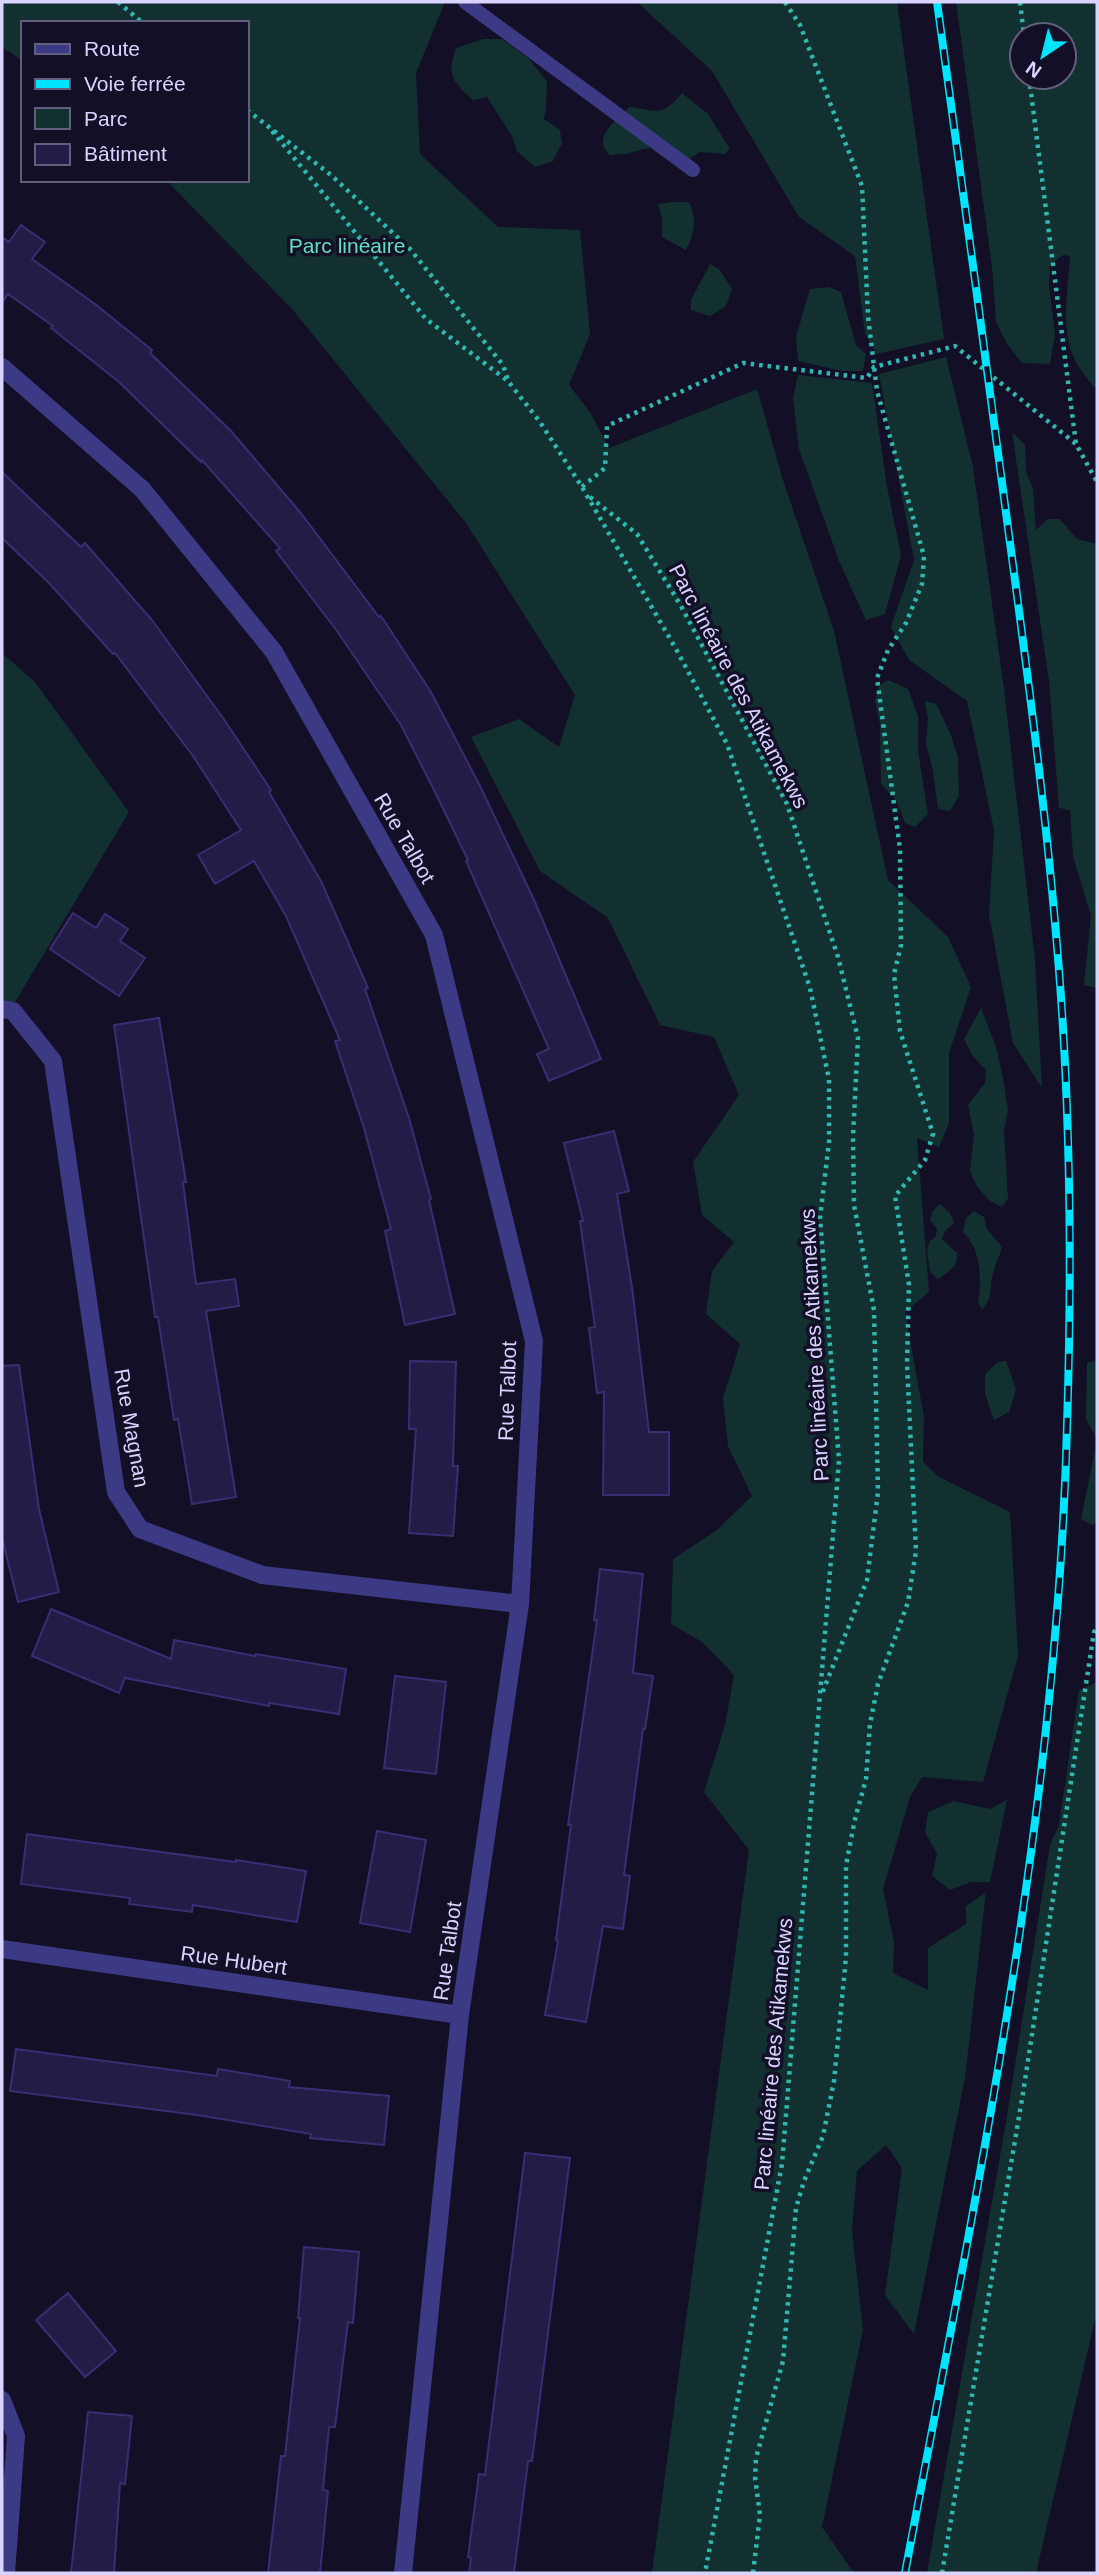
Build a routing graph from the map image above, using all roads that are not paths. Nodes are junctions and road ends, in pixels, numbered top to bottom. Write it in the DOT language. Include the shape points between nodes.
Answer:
graph roads {
  1 [pos="465,2"];
  2 [pos="693,170"];
  3 [pos="2,367"];
  4 [pos="2,1009"];
  5 [pos="520,1604"];
  6 [pos="2,1949"];
  7 [pos="460,2015"];
  8 [pos="2,2400"];
  9 [pos="6,2573"];
  10 [pos="403,2573"];
  1 -- 2 [label="lane"];
  3 -- 5 [label="street, Rue Talbot" via="142,489 274,652 433,935 534,1341"];
  4 -- 5 [label="street, Rue Magnan" via="13,1011 53,1061 116,1492 140,1529 262,1575"];
  5 -- 7 [label="street, Rue Talbot"];
  6 -- 7 [label="street, Rue Hubert"];
  7 -- 10 [label="street, Rue Talbot"];
  8 -- 9 [label="street" via="16,2436"];
}
